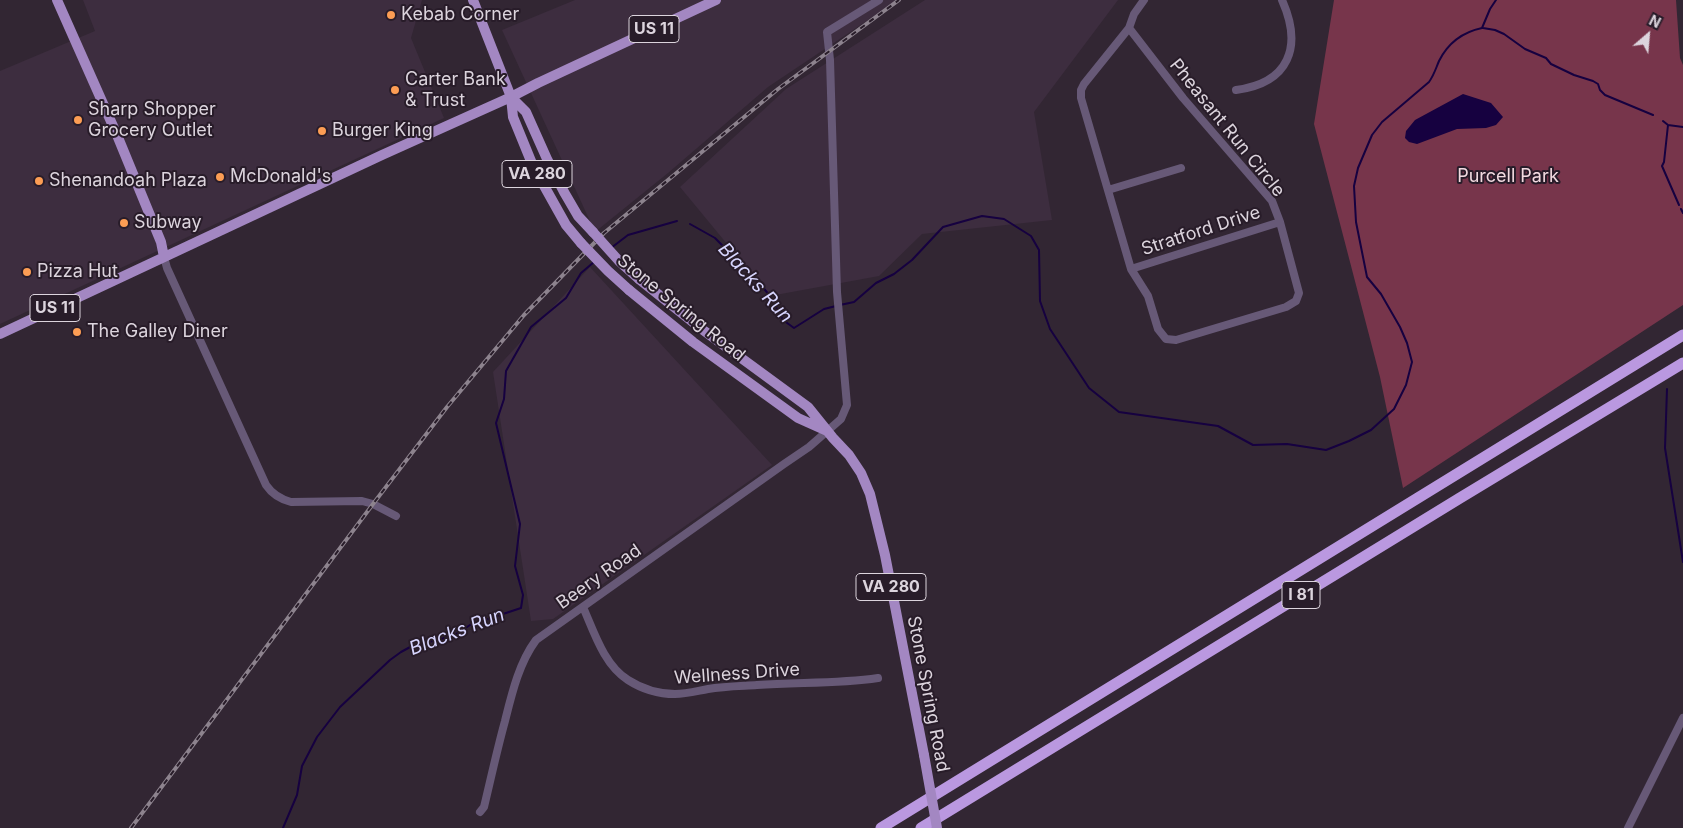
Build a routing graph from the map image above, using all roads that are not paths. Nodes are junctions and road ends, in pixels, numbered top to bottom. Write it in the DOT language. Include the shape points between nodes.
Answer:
graph roads {
  1 [pos="57,0"];
  2 [pos="473,0"];
  3 [pos="716,0"];
  4 [pos="879,0"];
  5 [pos="1144,0"];
  6 [pos="1282,0"];
  7 [pos="1129,28"];
  8 [pos="1236,90"];
  9 [pos="511,97"];
  10 [pos="1181,168"];
  11 [pos="1108,190"];
  12 [pos="1280,222"];
  13 [pos="164,257"];
  14 [pos="1131,269"];
  15 [pos="0,334"];
  16 [pos="1683,335"];
  17 [pos="1683,363"];
  18 [pos="828,432"];
  19 [pos="396,516"];
  20 [pos="583,607"];
  21 [pos="878,678"];
  22 [pos="1683,718"];
  23 [pos="480,812"];
  24 [pos="881,828"];
  25 [pos="921,828"];
  26 [pos="938,828"];
  27 [pos="1628,828"];
  1 -- 13 [label="main road" via="117,135 161,242"];
  2 -- 9 [label="main road, Stone Spring Road / VA 280"];
  3 -- 9 [label="main road, US 11"];
  4 -- 18 [label="street" via="827,32 838,316 847,405 841,419"];
  5 -- 7 [label="street"];
  6 -- 8 [label="street" via="1291,37 1288,58 1281,70 1265,82"];
  7 -- 11 [label="street, Pheasant Run Circle" via="1085,82 1080,95"];
  7 -- 12 [label="street, Pheasant Run Circle" via="1183,98 1272,201"];
  9 -- 13 [label="main road, US 11"];
  9 -- 18 [label="main road, Stone Spring Road / VA 280, bridge" via="526,112 578,216 619,261 703,330 808,407"];
  9 -- 18 [label="main road, Stone Spring Road / VA 280, bridge" via="513,117 533,166 566,224 581,243 629,290 693,342 798,418"];
  10 -- 11 [label="street"];
  11 -- 14 [label="street, Pheasant Run Circle"];
  12 -- 14 [label="street, Stratford Drive"];
  12 -- 14 [label="street, Pheasant Run Circle" via="1299,294 1296,301 1286,307 1176,340 1166,339 1158,329 1148,296"];
  13 -- 15 [label="main road, US 11"];
  13 -- 19 [label="street" via="271,492 291,502 367,502"];
  16 -- 24 [label="highway, I 81"];
  17 -- 25 [label="highway, I 81"];
  18 -- 20 [label="street, Beery Road"];
  18 -- 26 [label="main road, Stone Spring Road / VA 280, bridge" via="849,455 870,494 885,555"];
  20 -- 21 [label="street, Wellness Drive" via="600,647 615,668 626,679 656,693"];
  20 -- 23 [label="street, Beery Road" via="539,637 522,663"];
  22 -- 27 [label="street"];
}
